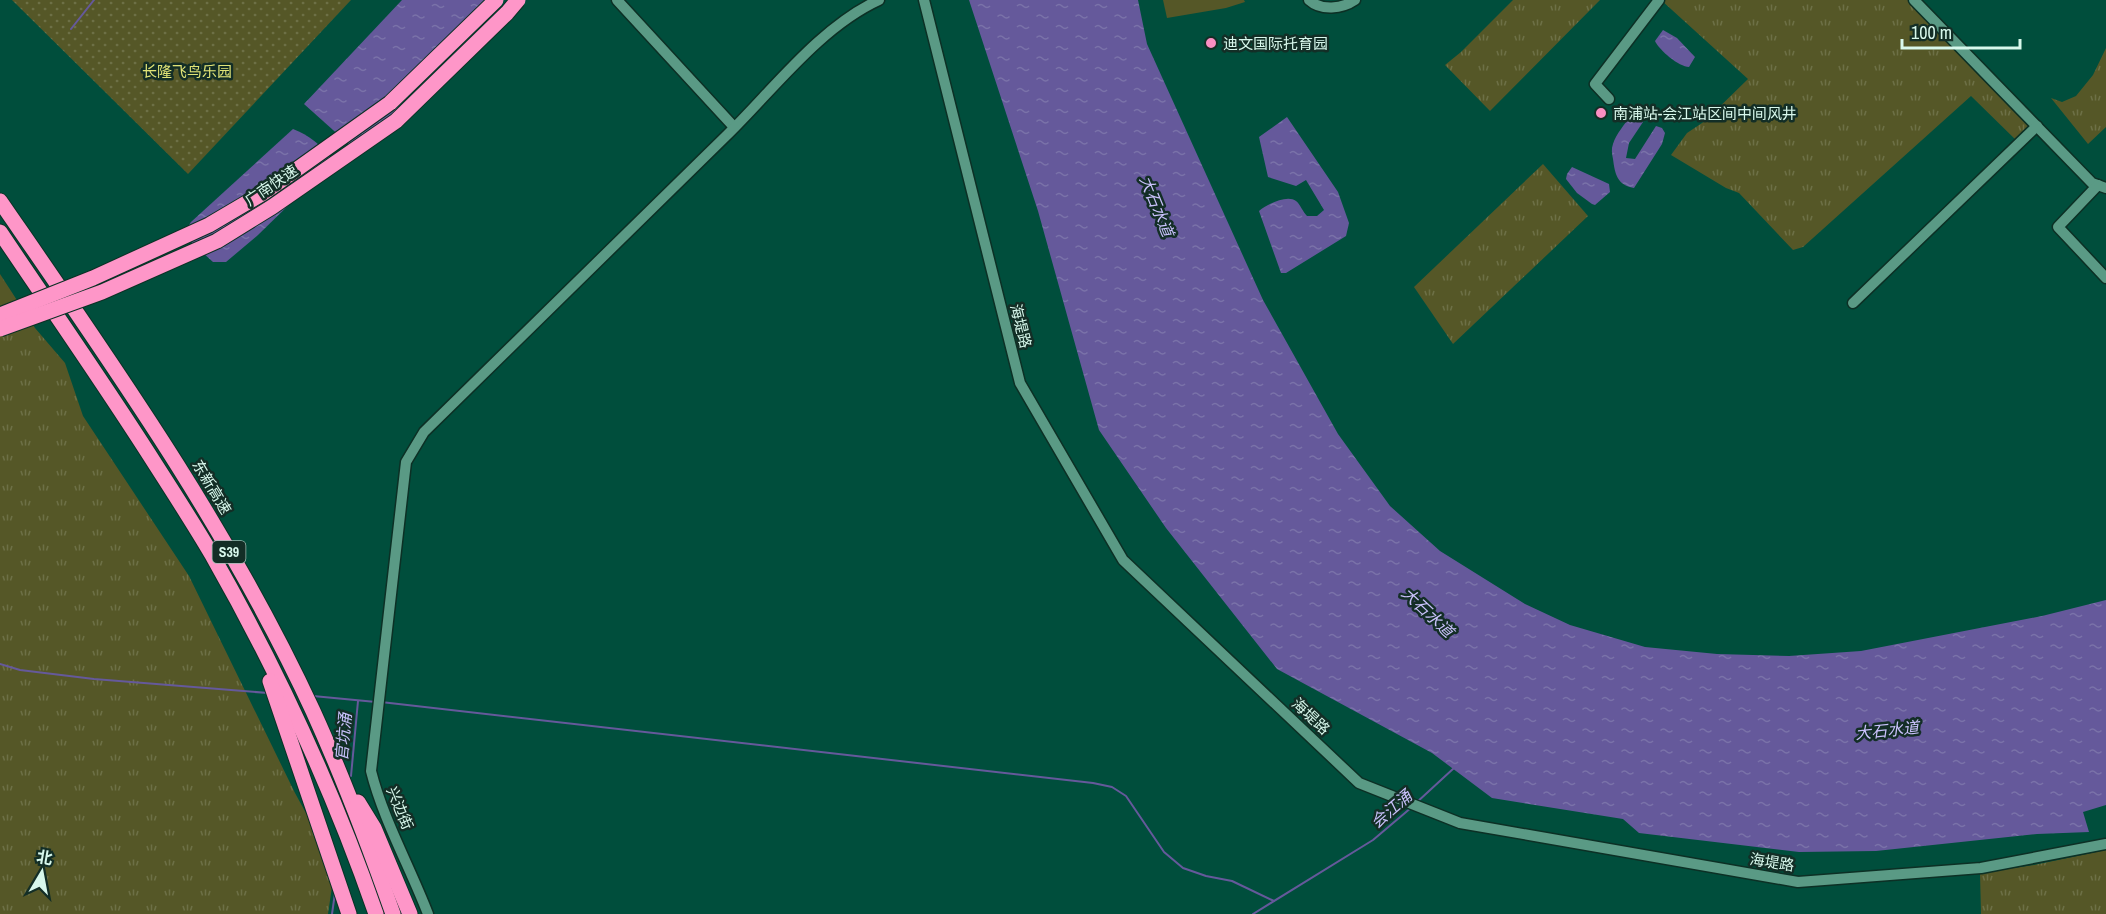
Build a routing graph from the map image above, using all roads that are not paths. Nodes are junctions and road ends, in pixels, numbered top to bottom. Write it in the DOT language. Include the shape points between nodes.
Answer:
graph roads {
  1 [pos="496,0"];
  2 [pos="518,0"];
  3 [pos="617,0"];
  4 [pos="879,0"];
  5 [pos="924,0"];
  6 [pos="1310,0"];
  7 [pos="1355,0"];
  8 [pos="1659,0"];
  9 [pos="1914,0"];
  10 [pos="1609,99"];
  11 [pos="2037,126"];
  12 [pos="734,128"];
  13 [pos="2102,186"];
  14 [pos="0,201"];
  15 [pos="0,232"];
  16 [pos="2106,278"];
  17 [pos="1853,303"];
  18 [pos="0,315"];
  19 [pos="0,329"];
  20 [pos="250,624"];
  21 [pos="337,768"];
  22 [pos="2106,843"];
  23 [pos="349,914"];
  24 [pos="376,914"];
  25 [pos="393,914"];
  26 [pos="410,914"];
  27 [pos="428,914"];
  1 -- 18 [label="highway, 广南快速, bridge" via="390,103 265,192 209,225"];
  2 -- 19 [label="highway, 广南快速, bridge" via="396,121 272,207 217,241 102,292"];
  3 -- 12 [label="street"];
  4 -- 12 [label="street, 兴边街" via="825,35"];
  5 -- 22 [label="street, 海堤路" via="1020,383 1123,560 1359,783 1460,823 1798,882 1981,868"];
  6 -- 7 [label="street" via="1330,8"];
  8 -- 10 [label="street" via="1595,84"];
  9 -- 11 [label="street"];
  11 -- 13 [label="street" via="2092,183"];
  11 -- 17 [label="street"];
  12 -- 27 [label="street, 兴边街" via="424,432 406,462 371,771"];
  13 -- 16 [label="street" via="2058,227"];
  14 -- 21 [label="highway, 东新高速 / S39, bridge" via="149,420 233,559 301,688"];
  15 -- 20 [label="highway, S39, bridge" via="136,433"];
  20 -- 23 [label="highway"];
  20 -- 24 [label="highway, S39" via="291,705"];
  21 -- 25 [label="highway, 东新高速 / S39"];
  21 -- 26 [label="highway" via="374,828"];
}
